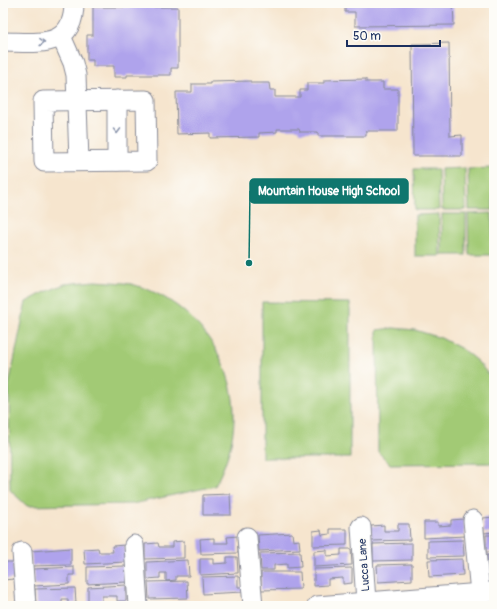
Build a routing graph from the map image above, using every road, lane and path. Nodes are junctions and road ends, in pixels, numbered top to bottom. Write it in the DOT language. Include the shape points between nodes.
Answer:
graph roads {
  1 [pos="72,5"];
  2 [pos="61,36"];
  3 [pos="3,42"];
  4 [pos="117,100"];
  5 [pos="77,101"];
  6 [pos="79,161"];
  7 [pos="117,161"];
  8 [pos="473,520"];
  9 [pos="361,528"];
  10 [pos="247,536"];
  11 [pos="134,545"];
  12 [pos="22,552"];
  13 [pos="487,593"];
  14 [pos="366,602"];
  15 [pos="26,606"];
  16 [pos="138,606"];
  17 [pos="253,606"];
  18 [pos="318,606"];
  1 -- 2 [label="street" via="71,23"];
  3 -- 2 [label="street, one-way" via="49,42"];
  2 -- 5 [label="street" via="76,75"];
  4 -- 5 [label="street"];
  4 -- 7 [label="street, one-way"];
  4 -- 7 [label="street" via="146,100 147,161"];
  5 -- 6 [label="street"];
  5 -- 6 [label="street" via="43,101 44,162"];
  6 -- 7 [label="street"];
  8 -- 13 [label="street"];
  9 -- 14 [label="street, Lucca Lane"];
  10 -- 17 [label="street"];
  11 -- 16 [label="street"];
  12 -- 15 [label="street"];
  13 -- 14 [label="street"];
  14 -- 18 [label="street"];
}
